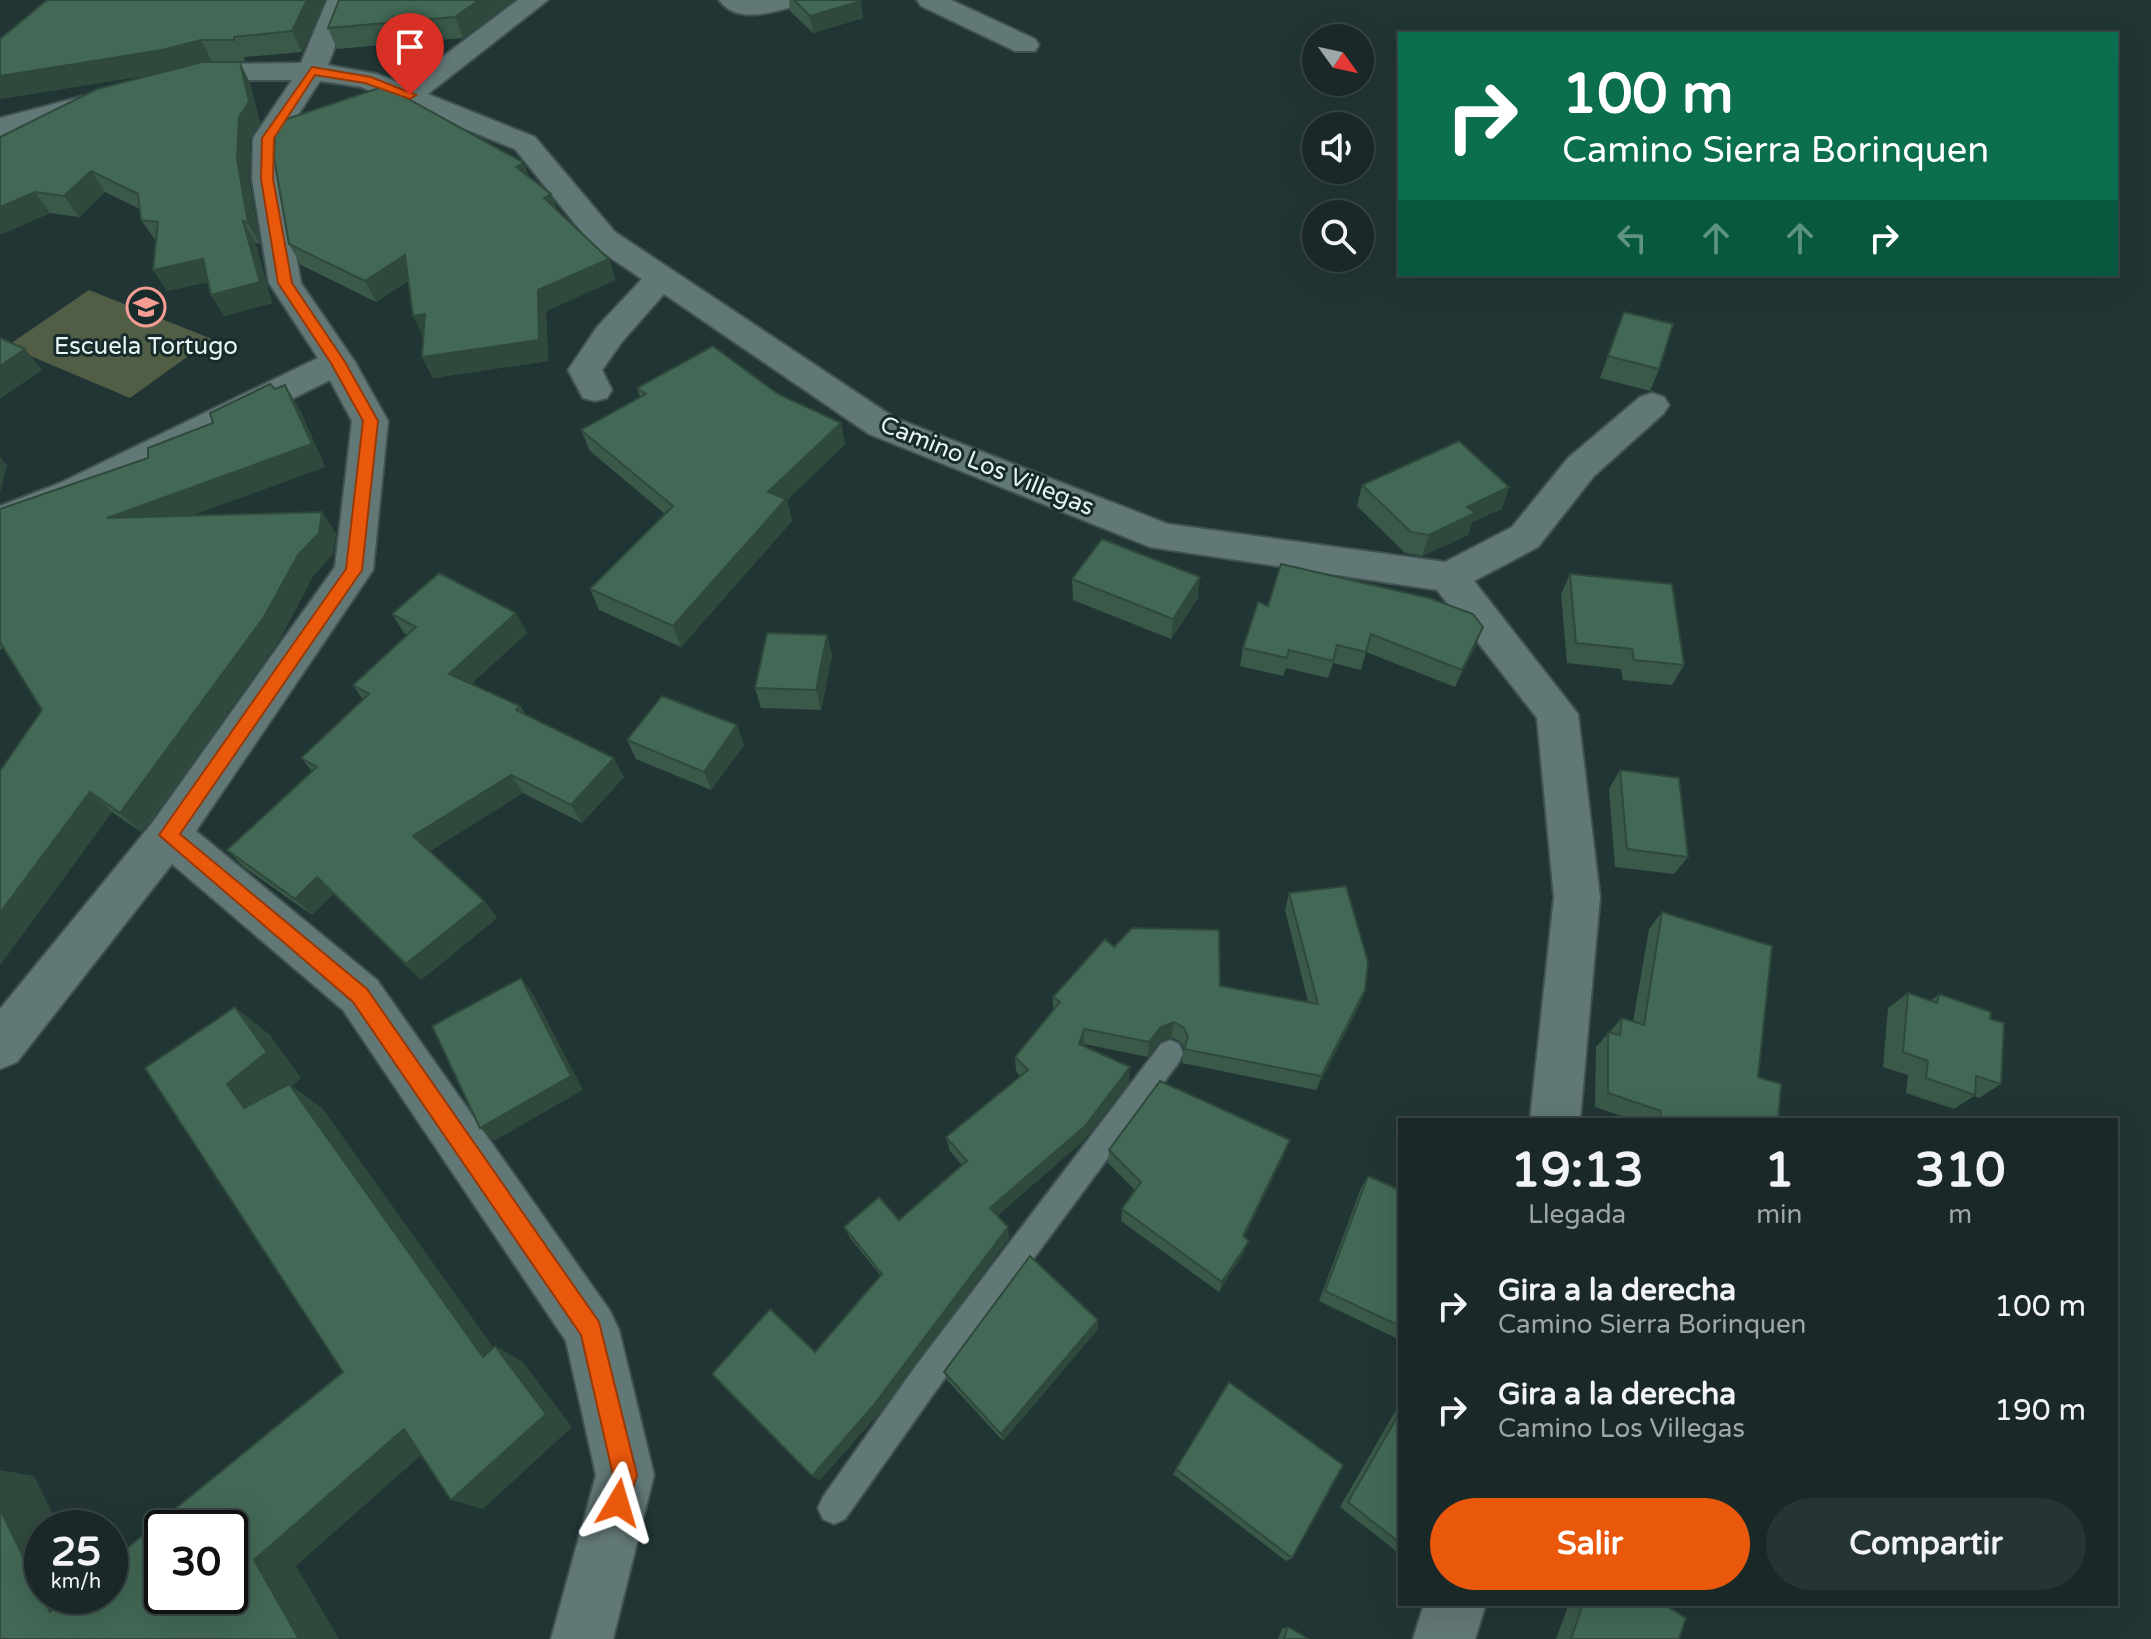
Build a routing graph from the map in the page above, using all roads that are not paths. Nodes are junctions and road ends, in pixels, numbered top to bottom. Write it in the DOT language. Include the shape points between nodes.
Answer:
graph roads {
  1 [pos="340,0"];
  2 [pos="535,0"];
  3 [pos="732,0"];
  4 [pos="787,0"];
  5 [pos="930,0"];
  6 [pos="1025,45"];
  7 [pos="312,71"];
  8 [pos="153,87"];
  9 [pos="123,95"];
  10 [pos="410,95"];
  11 [pos="0,127"];
  12 [pos="661,278"];
  13 [pos="338,362"];
  14 [pos="595,390"];
  15 [pos="1652,405"];
  16 [pos="0,520"];
  17 [pos="1449,577"];
  18 [pos="169,835"];
  19 [pos="0,1046"];
  20 [pos="1170,1053"];
  21 [pos="1555,1118"];
  22 [pos="834,1508"];
  23 [pos="1454,1606"];
  24 [pos="582,1639"];
  25 [pos="1444,1639"];
  1 -- 7 [label="street"];
  2 -- 10 [label="street"];
  3 -- 4 [label="street" via="751,8"];
  5 -- 6 [label="street"];
  7 -- 8 [label="street, Camino Los Villegas" via="213,72"];
  7 -- 10 [label="street, Camino Los Villegas" via="367,80"];
  7 -- 13 [label="street" via="268,138 267,179 285,283"];
  9 -- 11 [label="street"];
  10 -- 12 [label="street, Camino Los Villegas" via="525,143 604,239"];
  12 -- 14 [label="street" via="585,370"];
  12 -- 17 [label="street, Camino Los Villegas" via="882,426 1163,537"];
  13 -- 16 [label="street" via="73,492"];
  13 -- 18 [label="street" via="370,421 354,570"];
  15 -- 17 [label="street" via="1581,467 1525,537"];
  17 -- 21 [label="street" via="1557,714 1577,897"];
  18 -- 19 [label="street"];
  18 -- 24 [label="street" via="360,995 591,1330 625,1475"];
  20 -- 22 [label="lane"];
  23 -- 25 [label="street"];
}
